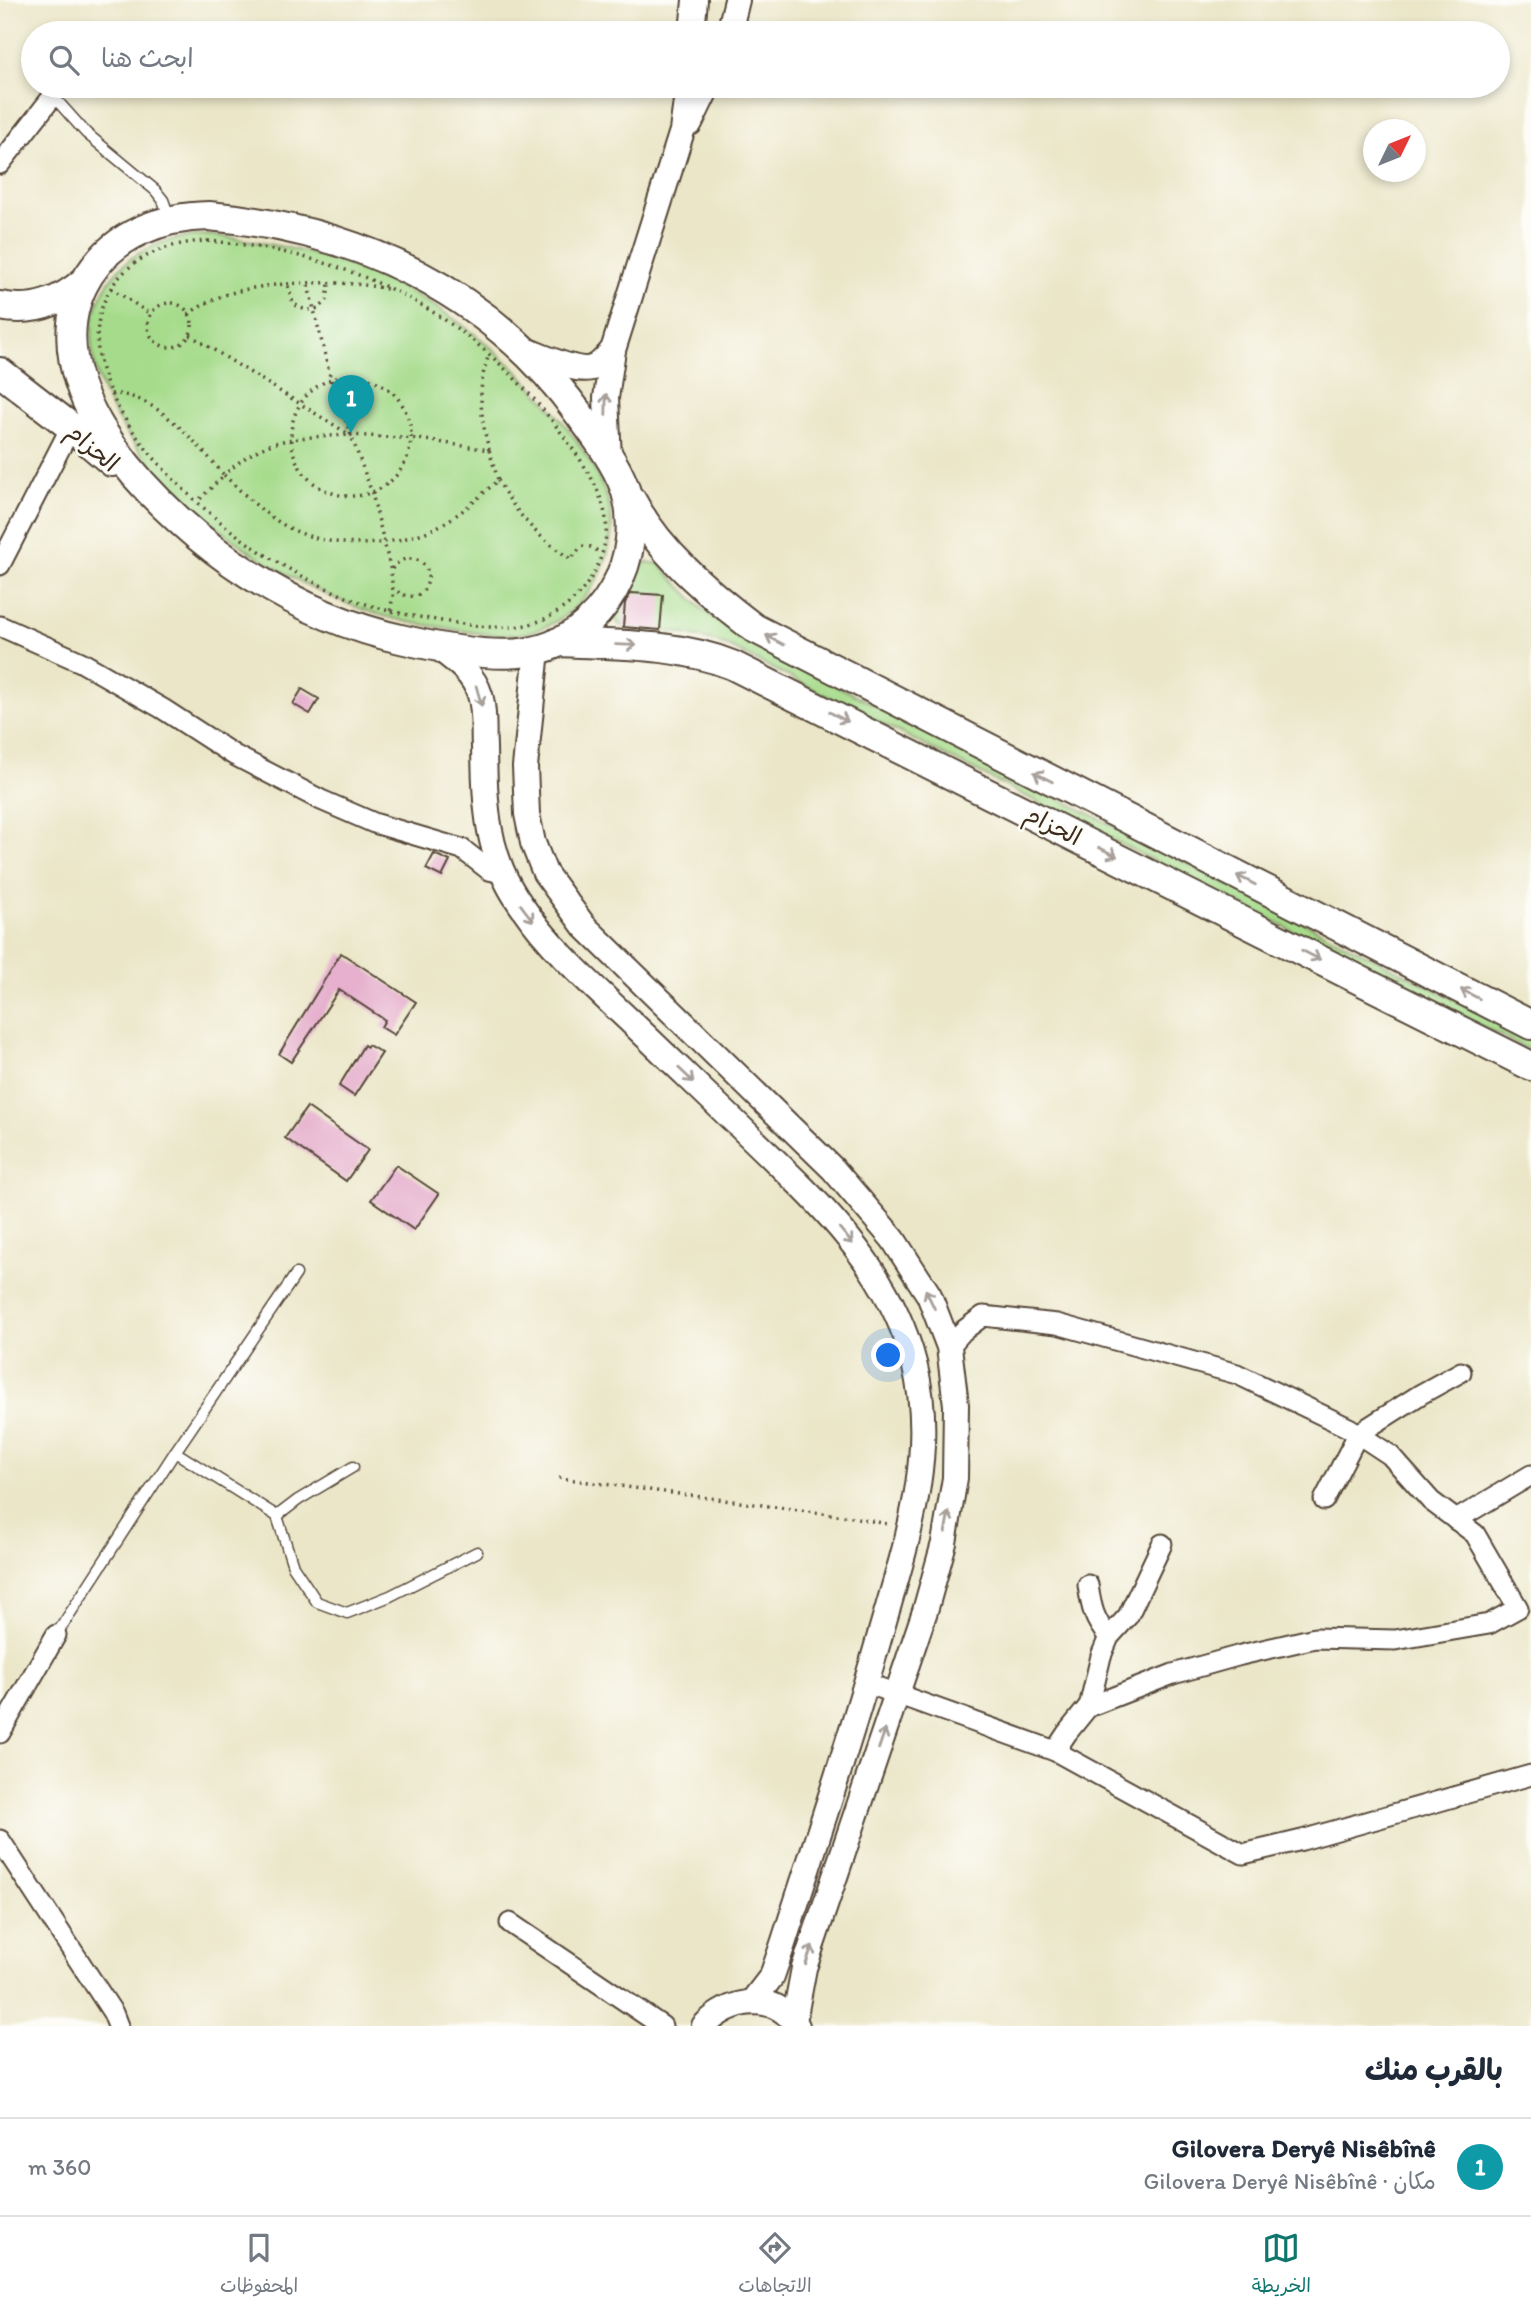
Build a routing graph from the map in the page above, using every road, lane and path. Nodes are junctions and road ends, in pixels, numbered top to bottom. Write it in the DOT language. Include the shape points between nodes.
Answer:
graph roads {
  1 [pos="695,0"];
  2 [pos="737,0"];
  3 [pos="693,21"];
  4 [pos="732,21"];
  5 [pos="51,98"];
  6 [pos="55,98"];
  7 [pos="686,98"];
  8 [pos="702,98"];
  9 [pos="674,155"];
  10 [pos="0,164"];
  11 [pos="170,219"];
  12 [pos="96,281"];
  13 [pos="329,284"];
  14 [pos="308,285"];
  15 [pos="288,286"];
  16 [pos="396,291"];
  17 [pos="0,306"];
  18 [pos="315,309"];
  19 [pos="188,313"];
  20 [pos="150,314"];
  21 [pos="190,335"];
  22 [pos="520,348"];
  23 [pos="613,350"];
  24 [pos="489,355"];
  25 [pos="0,372"];
  26 [pos="331,380"];
  27 [pos="111,394"];
  28 [pos="301,403"];
  29 [pos="71,426"];
  30 [pos="350,435"];
  31 [pos="291,438"];
  32 [pos="410,438"];
  33 [pos="489,450"];
  34 [pos="609,458"];
  35 [pos="224,475"];
  36 [pos="498,480"];
  37 [pos="623,485"];
  38 [pos="372,493"];
  39 [pos="191,514"];
  40 [pos="384,542"];
  41 [pos="601,553"];
  42 [pos="0,565"];
  43 [pos="391,571"];
  44 [pos="393,588"];
  45 [pos="388,624"];
  46 [pos="0,626"];
  47 [pos="436,646"];
  48 [pos="548,646"];
  49 [pos="502,873"];
  50 [pos="1531,1025"];
  51 [pos="1531,1066"];
  52 [pos="296,1274"];
  53 [pos="949,1347"];
  54 [pos="1461,1372"];
  55 [pos="1358,1434"];
  56 [pos="175,1452"];
  57 [pos="353,1466"];
  58 [pos="1531,1475"];
  59 [pos="559,1478"];
  60 [pos="1324,1500"];
  61 [pos="277,1516"];
  62 [pos="1456,1520"];
  63 [pos="910,1530"];
  64 [pos="1162,1544"];
  65 [pos="477,1552"];
  66 [pos="1088,1586"];
  67 [pos="56,1635"];
  68 [pos="1109,1637"];
  69 [pos="866,1683"];
  70 [pos="898,1694"];
  71 [pos="1089,1707"];
  72 [pos="0,1734"];
  73 [pos="1055,1752"];
  74 [pos="1531,1775"];
  75 [pos="0,1840"];
  76 [pos="510,1923"];
  77 [pos="752,2002"];
  78 [pos="796,2024"];
  79 [pos="118,2026"];
  80 [pos="662,2026"];
  81 [pos="704,2026"];
  1 -- 3 [label="street"];
  2 -- 4 [label="street"];
  5 -- 10 [label="street"];
  6 -- 11 [label="lane" via="86,133 155,190"];
  7 -- 9 [label="street"];
  8 -- 9 [label="street"];
  9 -- 23 [label="street"];
  11 -- 12 [label="main road" via="122,241 103,258"];
  11 -- 22 [label="main road" via="235,218 350,244 449,292"];
  12 -- 16 [label="path" via="128,270 172,245 208,241 301,256"];
  12 -- 17 [label="main road" via="45,306"];
  12 -- 20 [label="path"];
  12 -- 27 [label="path" via="99,365"];
  12 -- 39 [label="main road" via="76,303 71,329 79,385 104,433 139,479"];
  13 -- 14 [label="path"];
  13 -- 16 [label="path"];
  13 -- 18 [label="path" via="327,300"];
  14 -- 15 [label="path"];
  14 -- 18 [label="path"];
  15 -- 18 [label="path" via="293,303 304,310"];
  15 -- 19 [label="path" via="224,295"];
  16 -- 24 [label="path" via="436,313"];
  18 -- 26 [label="path"];
  19 -- 20 [label="path" via="172,303 155,307"];
  19 -- 21 [label="path"];
  20 -- 21 [label="path" via="148,329 156,343 179,346"];
  21 -- 28 [label="path"];
  22 -- 23 [label="street" via="589,369 600,365"];
  22 -- 34 [label="main road" via="560,389"];
  34 -- 23 [label="street, one-way" via="606,398"];
  24 -- 33 [label="path" via="480,394"];
  24 -- 41 [label="path" via="546,412 594,484 606,520"];
  25 -- 29 [label="main road, الحزام"];
  26 -- 28 [label="path" via="320,384"];
  26 -- 30 [label="path"];
  26 -- 32 [label="path" via="358,376 393,393 405,410"];
  27 -- 35 [label="path" via="125,394 166,415"];
  27 -- 39 [label="path"];
  28 -- 30 [label="path"];
  28 -- 31 [label="path"];
  29 -- 39 [label="main road, الحزام"];
  29 -- 42 [label="street"];
  30 -- 31 [label="path"];
  30 -- 32 [label="path"];
  30 -- 38 [label="path"];
  31 -- 35 [label="path" via="258,450"];
  31 -- 38 [label="path" via="301,470 315,485 333,494"];
  32 -- 33 [label="path"];
  32 -- 38 [label="path" via="402,467 390,483"];
  33 -- 36 [label="path"];
  34 -- 37 [label="main road"];
  35 -- 39 [label="path"];
  35 -- 40 [label="path" via="263,510 296,531 340,542"];
  36 -- 40 [label="path" via="436,527"];
  36 -- 41 [label="path" via="525,521 559,552 571,559 582,546"];
  37 -- 48 [label="main road" via="632,518 621,578 605,605 589,620"];
  50 -- 37 [label="main road, الحزام, one-way" via="754,628 667,550 639,515"];
  38 -- 40 [label="path"];
  39 -- 45 [label="path"];
  39 -- 45 [label="main road, الحزام" via="229,561 273,589 326,616"];
  40 -- 43 [label="path"];
  41 -- 45 [label="path" via="592,577 573,601 547,619 526,626"];
  43 -- 44 [label="path"];
  43 -- 44 [label="path" via="401,561 412,559 423,564 428,575 426,587 417,595 404,596"];
  44 -- 45 [label="path"];
  45 -- 47 [label="main road, الحزام"];
  46 -- 49 [label="street" via="81,662 234,755 321,800 374,823 463,849 489,870"];
  47 -- 48 [label="main road, الحزام" via="493,653 521,653"];
  47 -- 49 [label="street, one-way" via="467,671 480,695 489,833"];
  48 -- 51 [label="main road, الحزام, one-way" via="648,646 711,656"];
  53 -- 48 [label="street, one-way" via="929,1295 893,1239 833,1169 584,926 545,873 527,814 525,767"];
  49 -- 63 [label="street, one-way" via="520,905 565,959 825,1210 883,1286 905,1335 920,1392 920,1454"];
  52 -- 56 [label="lane"];
  53 -- 55 [label="street" via="983,1316 1057,1324 1237,1374"];
  70 -- 53 [label="street, one-way" via="944,1543 955,1478 956,1405"];
  54 -- 55 [label="street"];
  55 -- 60 [label="street"];
  55 -- 62 [label="street" via="1390,1455 1431,1501"];
  56 -- 61 [label="lane"];
  56 -- 67 [label="lane"];
  57 -- 61 [label="lane"];
  58 -- 62 [label="street"];
  59 -- 63 [label="path" via="852,1517"];
  61 -- 65 [label="lane" via="293,1566 317,1602 347,1613"];
  62 -- 71 [label="street" via="1475,1534 1518,1608 1489,1624 1395,1640 1315,1639 1241,1655 1173,1674"];
  63 -- 69 [label="street"];
  64 -- 68 [label="street" via="1128,1616"];
  66 -- 68 [label="street" via="1098,1625"];
  67 -- 72 [label="street"];
  68 -- 71 [label="street"];
  69 -- 70 [label="street"];
  69 -- 77 [label="street" via="772,1976"];
  70 -- 73 [label="street"];
  78 -- 70 [label="street, one-way" via="804,1968"];
  71 -- 73 [label="street"];
  73 -- 74 [label="street" via="1243,1854"];
  75 -- 79 [label="street"];
  76 -- 80 [label="street"];
  77 -- 78 [label="street" via="782,2011"];
  77 -- 81 [label="street" via="734,2004"];
}
